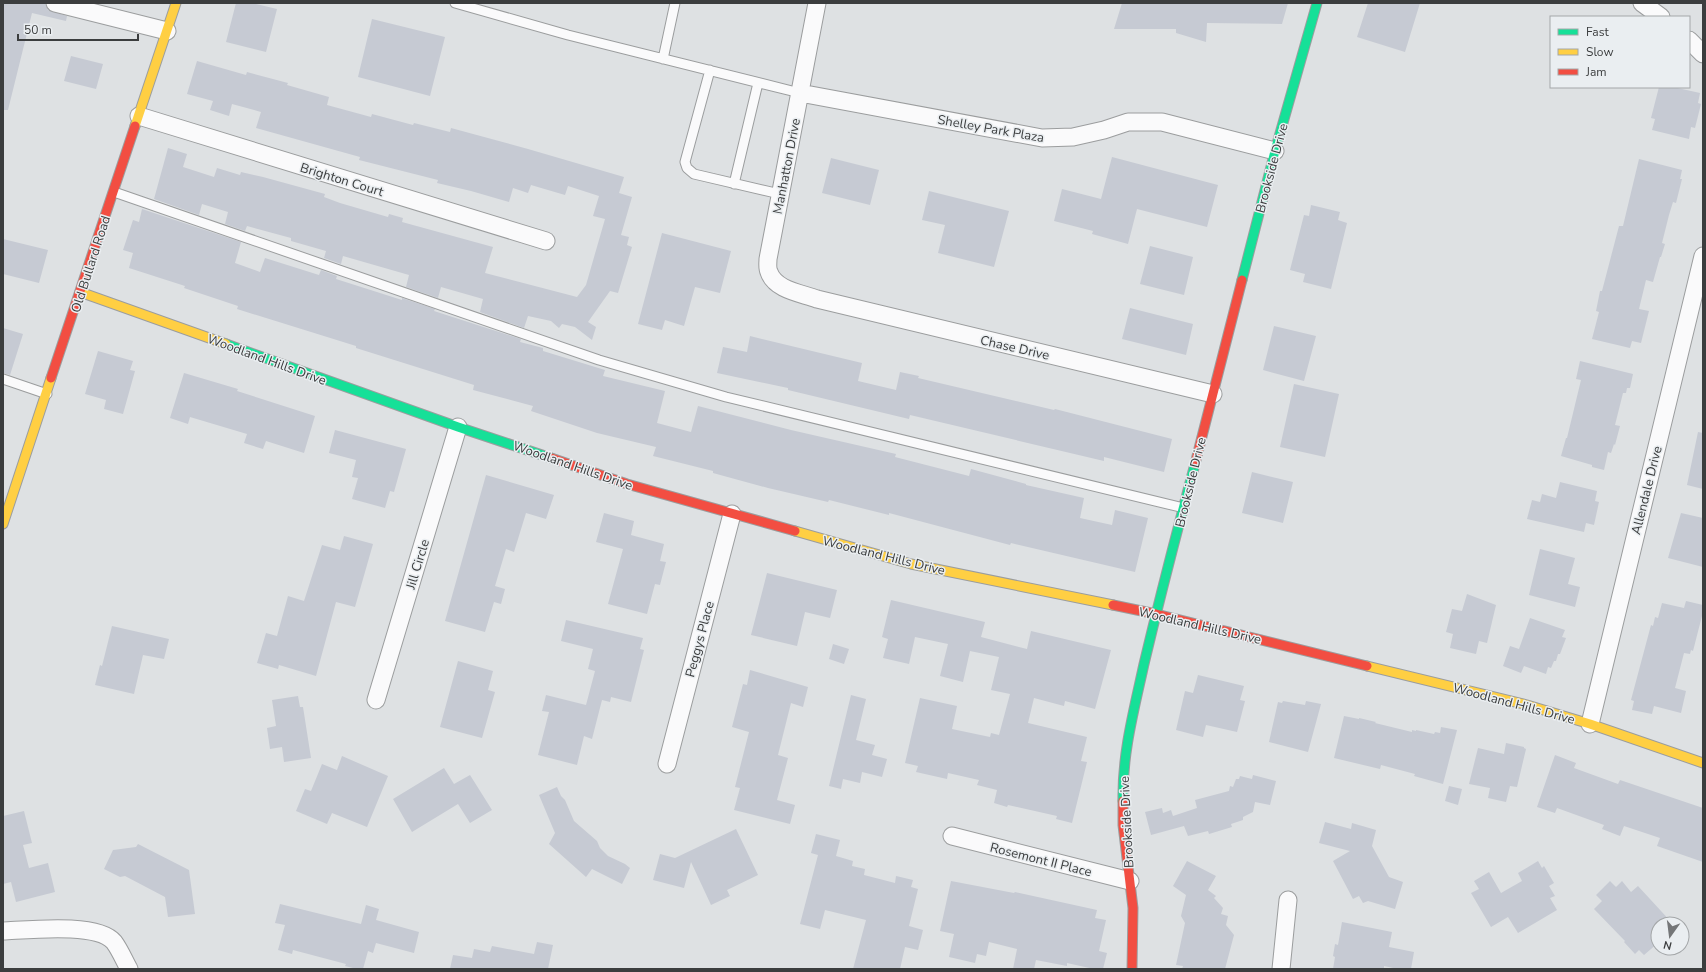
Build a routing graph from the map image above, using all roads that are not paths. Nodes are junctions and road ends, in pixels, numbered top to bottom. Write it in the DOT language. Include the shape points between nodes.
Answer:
graph roads {
  1 [pos="55,3"];
  2 [pos="176,3"];
  3 [pos="455,3"];
  4 [pos="675,3"];
  5 [pos="817,3"];
  6 [pos="1317,3"];
  7 [pos="1642,3"];
  8 [pos="1660,16"];
  9 [pos="167,31"];
  10 [pos="1690,41"];
  11 [pos="1703,54"];
  12 [pos="663,58"];
  13 [pos="710,70"];
  14 [pos="758,82"];
  15 [pos="800,93"];
  16 [pos="139,116"];
  17 [pos="1275,152"];
  18 [pos="734,184"];
  19 [pos="114,192"];
  20 [pos="780,194"];
  21 [pos="546,241"];
  22 [pos="1703,256"];
  23 [pos="80,292"];
  24 [pos="818,299"];
  25 [pos="3,379"];
  26 [pos="46,394"];
  27 [pos="1213,394"];
  28 [pos="458,427"];
  29 [pos="1184,508"];
  30 [pos="732,514"];
  31 [pos="3,524"];
  32 [pos="1156,614"];
  33 [pos="376,700"];
  34 [pos="1590,724"];
  35 [pos="1703,763"];
  36 [pos="667,764"];
  37 [pos="952,836"];
  38 [pos="1130,881"];
  39 [pos="1288,900"];
  40 [pos="3,931"];
  41 [pos="129,969"];
  42 [pos="1132,969"];
  43 [pos="1281,969"];
  1 -- 9 [label="street"];
  2 -- 9 [label="street, Old Bullard Road"];
  3 -- 12 [label="lane"];
  4 -- 12 [label="lane"];
  5 -- 15 [label="street, Manhatton Drive"];
  6 -- 17 [label="street, Brookside Drive"];
  7 -- 8 [label="street"];
  9 -- 16 [label="street, Old Bullard Road"];
  10 -- 11 [label="street"];
  12 -- 13 [label="lane"];
  13 -- 14 [label="lane"];
  13 -- 18 [label="lane" via="686,162 687,168 694,174"];
  14 -- 15 [label="lane"];
  14 -- 18 [label="lane"];
  15 -- 17 [label="street, Shelley Park Plaza" via="1042,138 1074,137 1128,122 1162,122"];
  15 -- 20 [label="street, Manhatton Drive"];
  16 -- 19 [label="street, Old Bullard Road"];
  16 -- 21 [label="street, Brighton Court"];
  17 -- 27 [label="street, Brookside Drive"];
  18 -- 20 [label="lane"];
  19 -- 23 [label="street, Old Bullard Road"];
  19 -- 29 [label="lane" via="599,360 726,397"];
  20 -- 24 [label="street, Manhatton Drive" via="768,271 775,282 785,288"];
  22 -- 34 [label="street, Allendale Drive"];
  23 -- 26 [label="street, Old Bullard Road"];
  23 -- 28 [label="street, Woodland Hills Drive"];
  24 -- 27 [label="street, Chase Drive"];
  25 -- 26 [label="lane"];
  26 -- 31 [label="street, Old Bullard Road"];
  27 -- 29 [label="street, Brookside Drive"];
  28 -- 30 [label="street, Woodland Hills Drive" via="627,484"];
  28 -- 33 [label="street, Jill Circle"];
  29 -- 32 [label="street, Brookside Drive"];
  30 -- 32 [label="street, Woodland Hills Drive" via="911,564"];
  30 -- 36 [label="street, Peggys Place"];
  32 -- 34 [label="street, Woodland Hills Drive" via="1527,705"];
  32 -- 38 [label="street, Brookside Drive" via="1127,738 1122,776 1123,825"];
  34 -- 35 [label="street, Woodland Hills Drive"];
  37 -- 38 [label="street, Rosemont II Place"];
  38 -- 42 [label="street, Brookside Drive" via="1133,908"];
  39 -- 43 [label="street"];
  40 -- 41 [label="street" via="75,928 103,935 113,941"];
}
